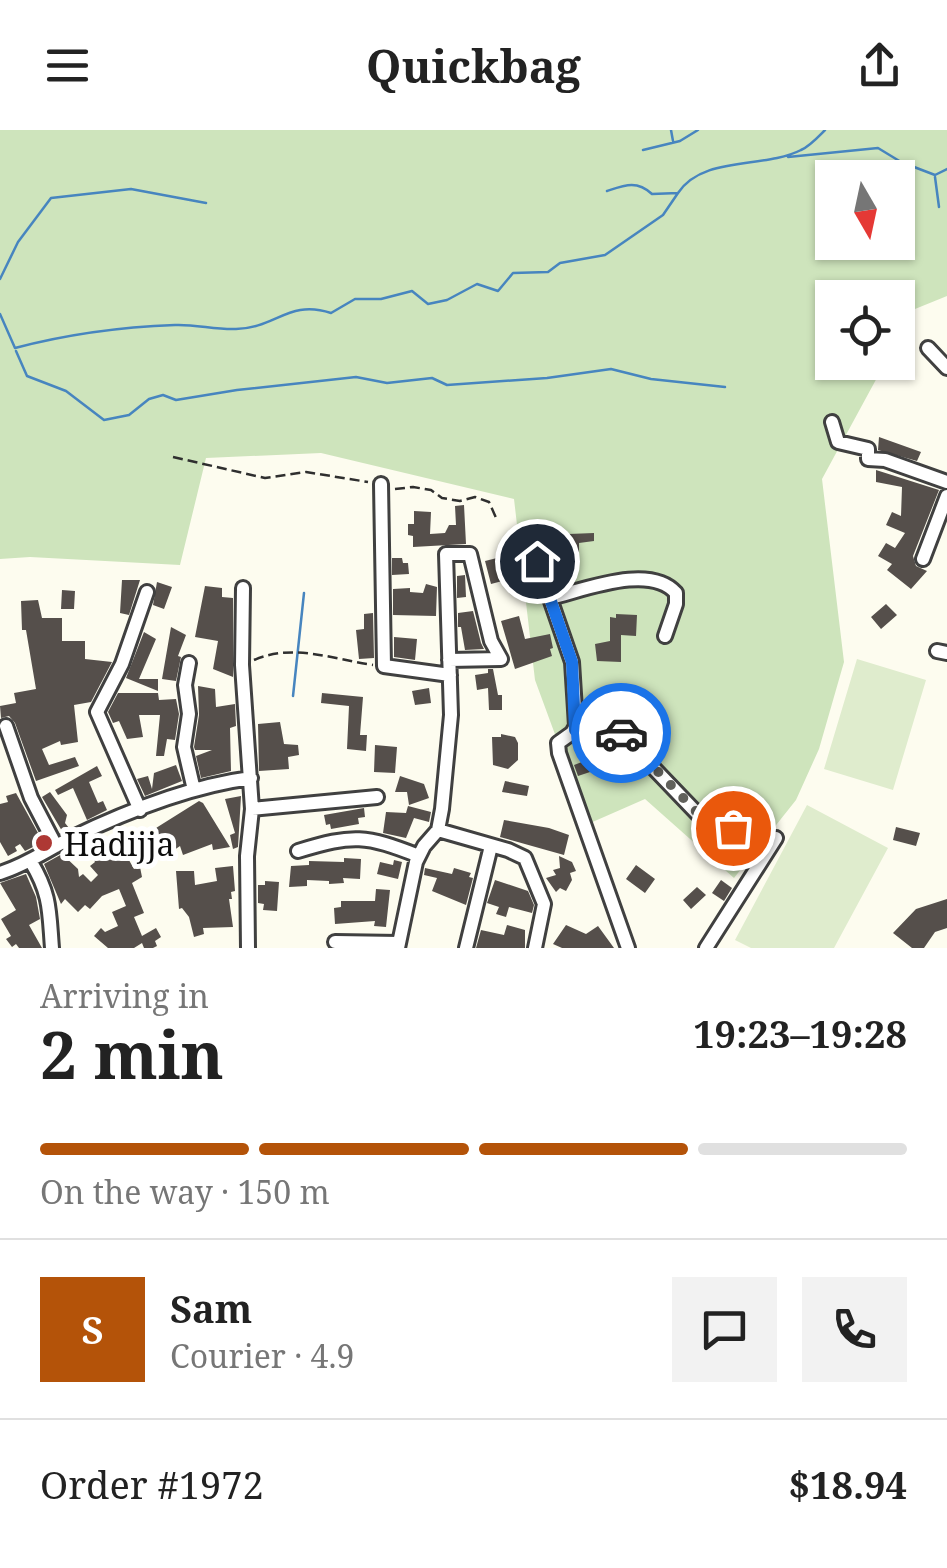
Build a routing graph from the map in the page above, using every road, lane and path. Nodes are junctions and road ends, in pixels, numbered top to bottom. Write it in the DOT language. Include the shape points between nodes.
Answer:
graph roads {
  1 [pos="928,348"];
  2 [pos="947,368"];
  3 [pos="832,422"];
  4 [pos="172,457"];
  5 [pos="947,482"];
  6 [pos="380,484"];
  7 [pos="947,496"];
  8 [pos="497,520"];
  9 [pos="923,559"];
  10 [pos="537,561"];
  11 [pos="243,588"];
  12 [pos="147,592"];
  13 [pos="550,598"];
  14 [pos="664,636"];
  15 [pos="189,664"];
  16 [pos="242,665"];
  17 [pos="384,666"];
  18 [pos="450,667"];
  19 [pos="6,726"];
  20 [pos="575,730"];
  21 [pos="251,778"];
  22 [pos="194,790"];
  23 [pos="377,798"];
  24 [pos="751,804"];
  25 [pos="252,809"];
  26 [pos="140,810"];
  27 [pos="438,830"];
  28 [pos="776,838"];
  29 [pos="56,846"];
  30 [pos="491,846"];
  31 [pos="298,851"];
  32 [pos="419,856"];
  33 [pos="31,862"];
  34 [pos="0,872"];
  35 [pos="335,942"];
  36 [pos="398,946"];
  37 [pos="52,948"];
  38 [pos="248,948"];
  39 [pos="466,948"];
  40 [pos="536,948"];
  41 [pos="628,948"];
  42 [pos="706,948"];
  1 -- 2 [label="street"];
  3 -- 5 [label="street" via="838,442 868,449 868,459"];
  4 -- 6 [label="path" via="264,478 306,472"];
  6 -- 8 [label="path" via="460,501 474,497 488,502"];
  6 -- 17 [label="street"];
  7 -- 9 [label="street"];
  10 -- 13 [label="street"];
  11 -- 16 [label="street"];
  12 -- 26 [label="street" via="97,712"];
  13 -- 14 [label="street" via="618,581 659,580 676,593"];
  13 -- 20 [label="street" via="572,662"];
  15 -- 22 [label="street" via="184,747"];
  16 -- 17 [label="path" via="298,650"];
  16 -- 21 [label="street"];
  17 -- 18 [label="street"];
  18 -- 18 [label="street" via="446,554 470,554 501,659"];
  18 -- 27 [label="street"];
  19 -- 29 [label="street"];
  20 -- 24 [label="street" via="620,733 723,835"];
  20 -- 41 [label="street" via="558,743 560,753"];
  21 -- 22 [label="street"];
  21 -- 25 [label="street"];
  22 -- 26 [label="street"];
  23 -- 25 [label="street"];
  25 -- 38 [label="street"];
  26 -- 29 [label="street"];
  27 -- 30 [label="street"];
  27 -- 32 [label="street"];
  28 -- 42 [label="street"];
  29 -- 33 [label="street"];
  30 -- 39 [label="street"];
  30 -- 40 [label="street" via="521,855 535,878 544,911"];
  31 -- 32 [label="street" via="365,838"];
  32 -- 36 [label="street"];
  33 -- 34 [label="street"];
  33 -- 37 [label="street" via="51,906"];
  35 -- 36 [label="street"];
}
